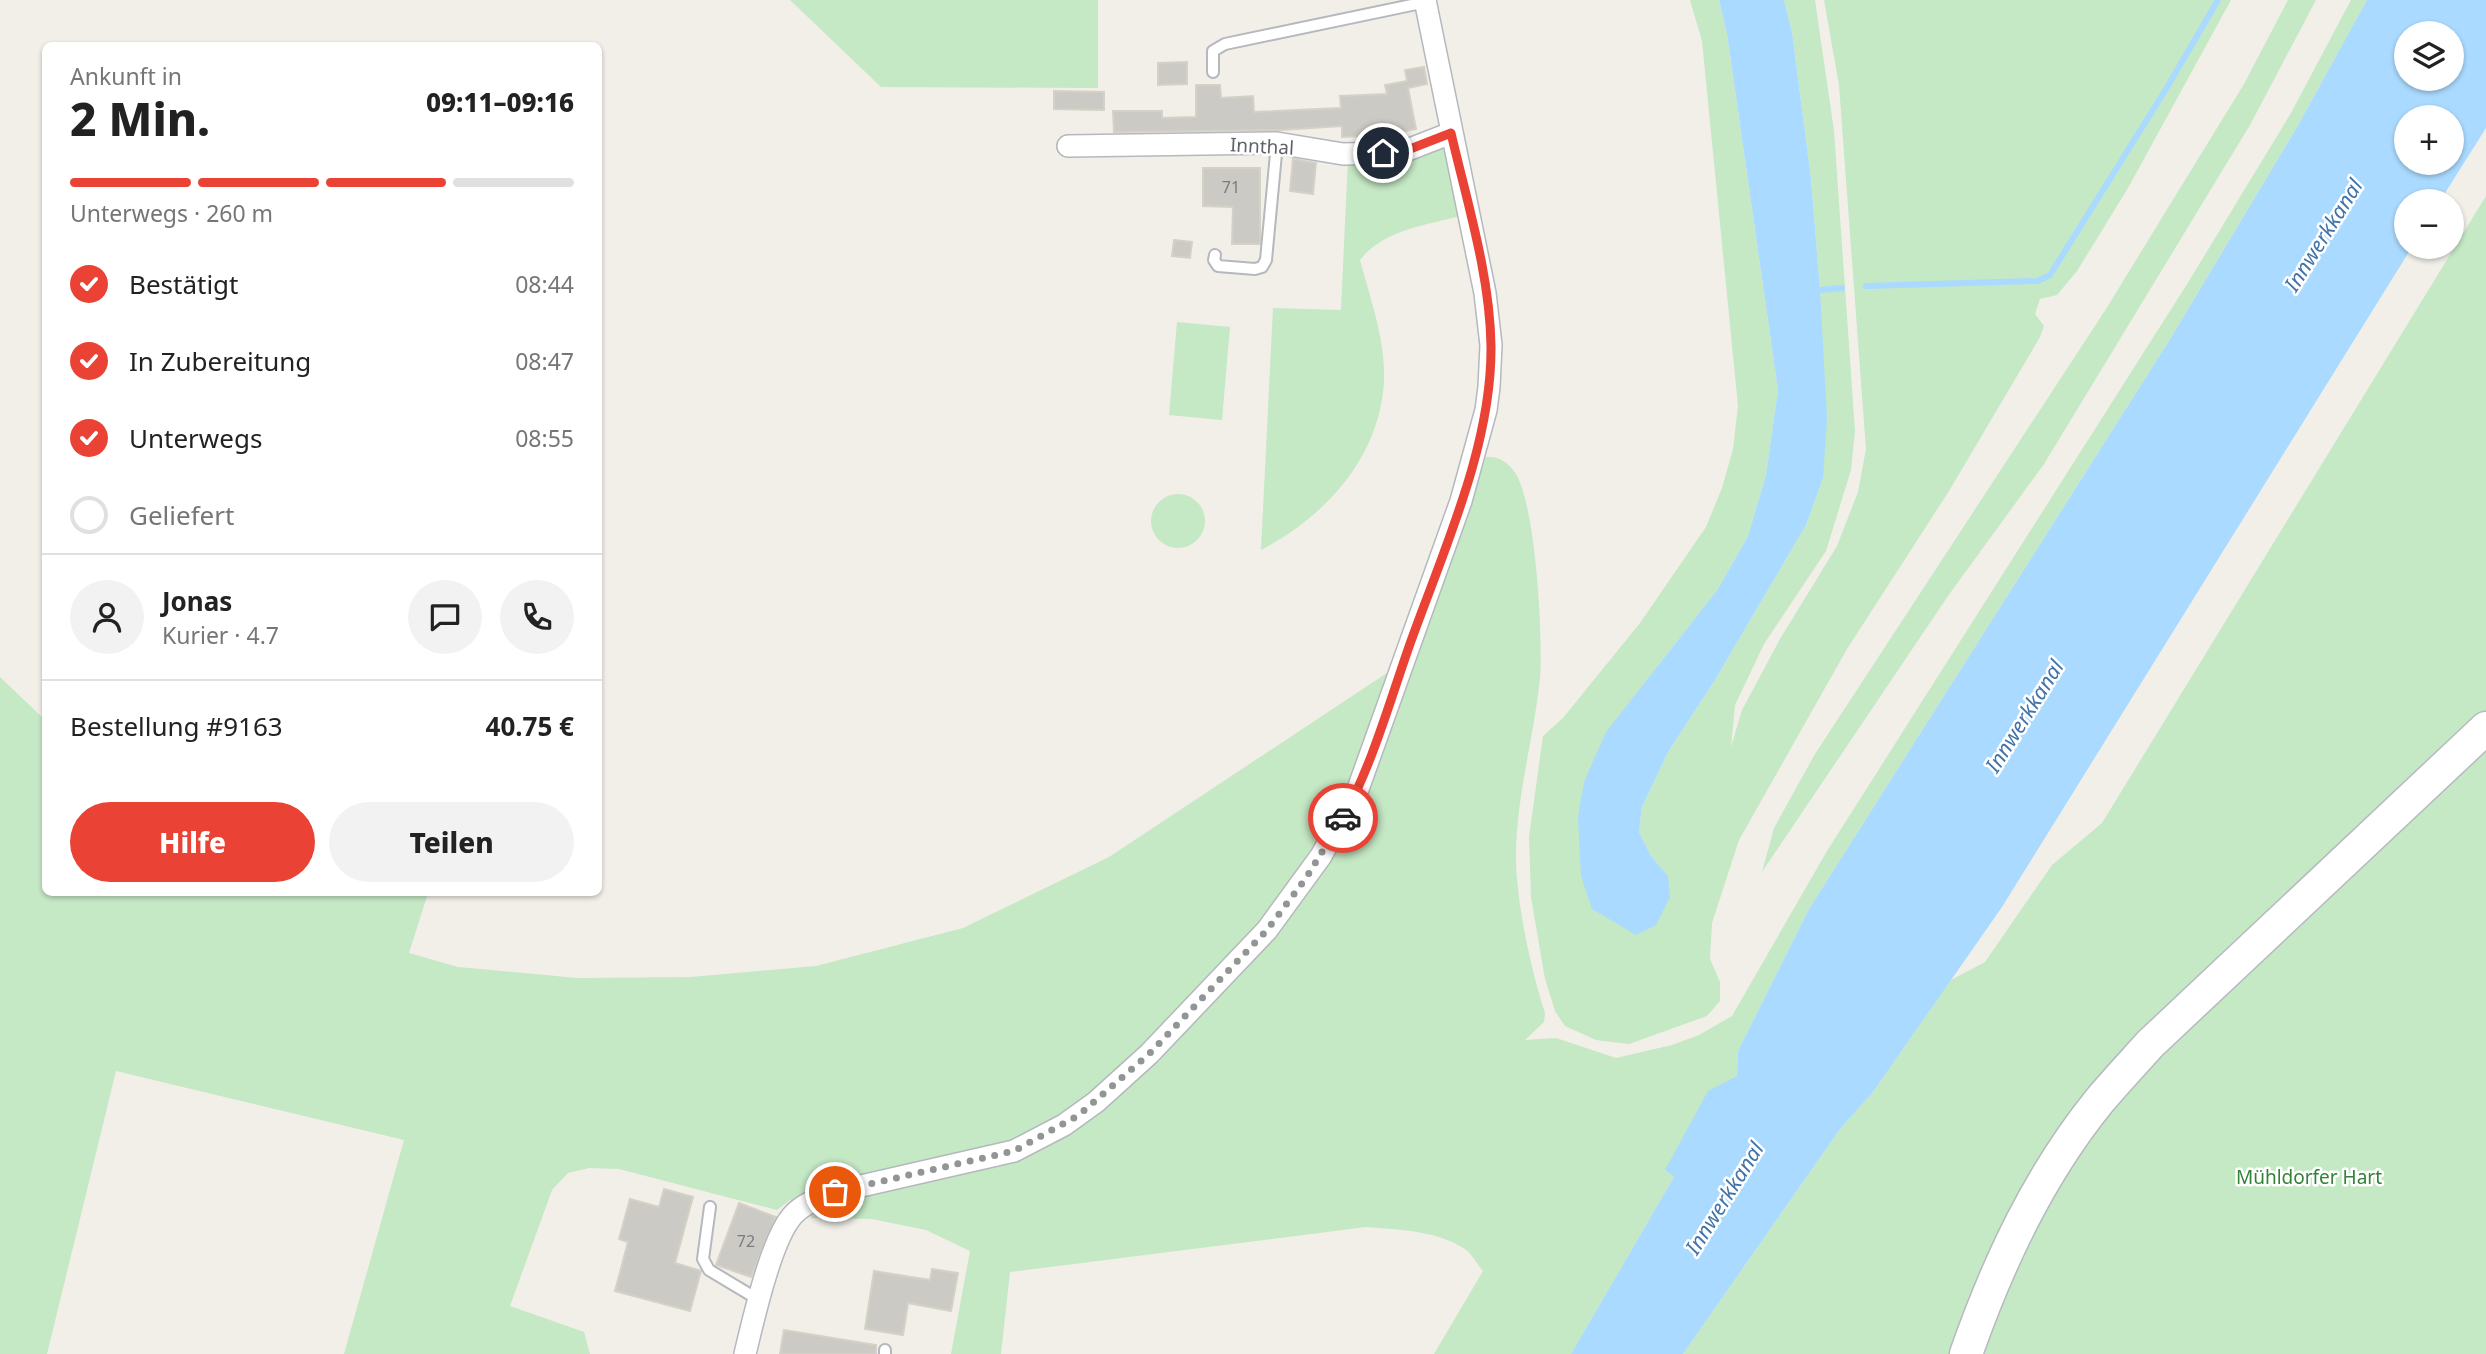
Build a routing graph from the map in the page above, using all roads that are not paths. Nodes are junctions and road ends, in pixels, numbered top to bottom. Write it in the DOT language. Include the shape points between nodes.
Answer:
graph roads {
  1 [pos="1426,1"];
  2 [pos="1213,72"];
  3 [pos="1451,133"];
  4 [pos="1277,144"];
  5 [pos="1068,146"];
  6 [pos="1215,255"];
  7 [pos="2486,728"];
  8 [pos="710,1207"];
  9 [pos="759,1300"];
  10 [pos="745,1354"];
  11 [pos="1966,1354"];
  1 -- 2 [label="lane" via="1225,44 1213,51"];
  1 -- 3 [label="street"];
  3 -- 4 [label="street, Innthal" via="1410,149 1383,153 1343,154"];
  3 -- 9 [label="street" via="1474,229 1489,322 1486,410 1461,501 1366,768 1321,856 1267,930 1149,1054 1096,1102 1014,1151 871,1182 808,1203 783,1230"];
  4 -- 5 [label="street, Innthal"];
  4 -- 6 [label="lane" via="1266,260 1255,269 1218,266"];
  7 -- 11 [label="main road" via="2150,1044 2100,1100 2033,1200"];
  8 -- 9 [label="lane" via="703,1259 709,1269"];
  9 -- 10 [label="street"];
}
